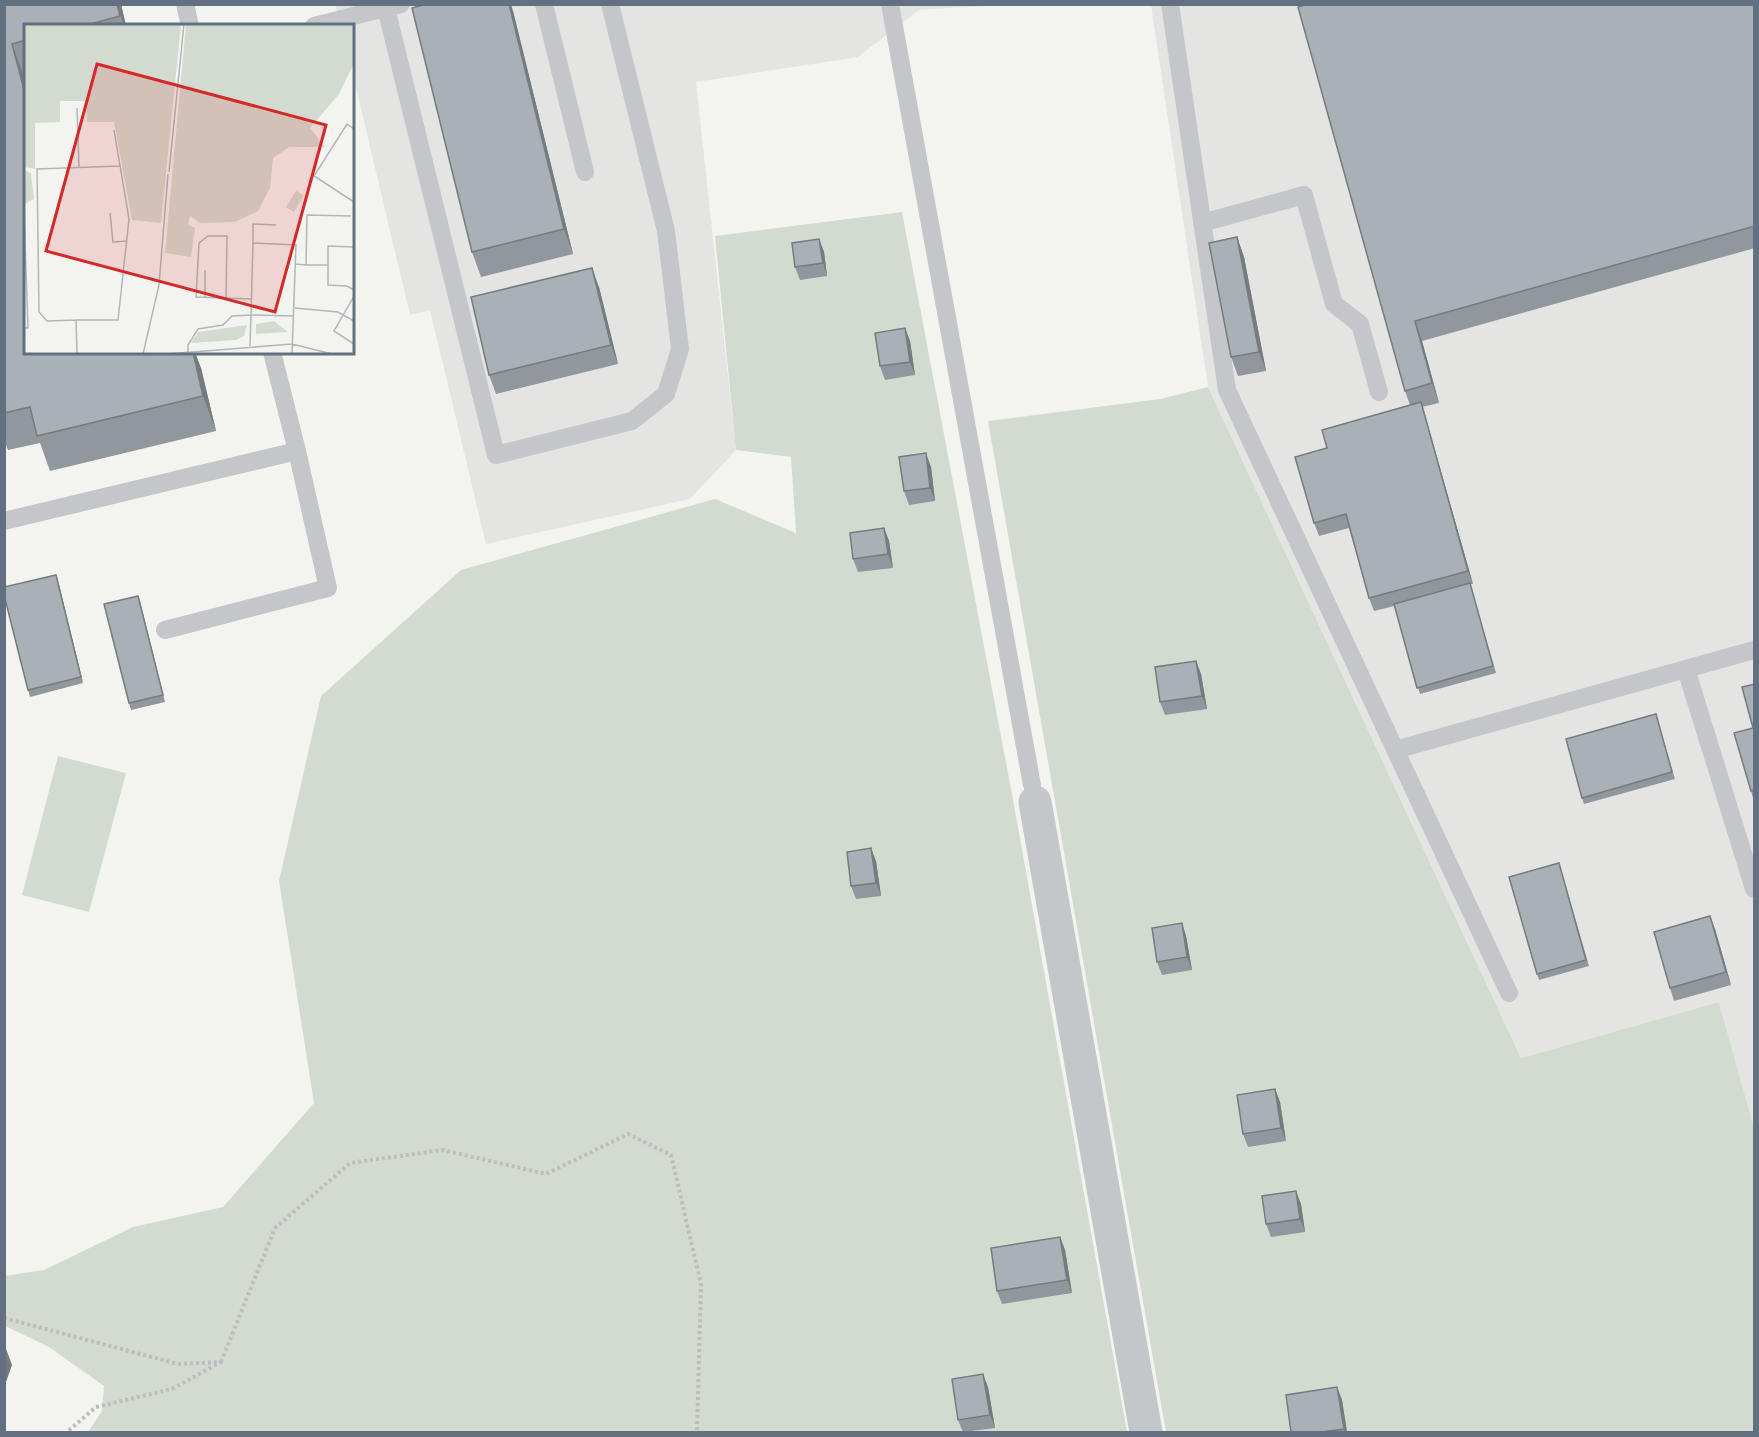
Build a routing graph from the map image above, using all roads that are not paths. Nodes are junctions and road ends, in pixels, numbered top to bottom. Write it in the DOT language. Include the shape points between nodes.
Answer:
graph roads {
  1 [pos="185,4"];
  2 [pos="544,4"];
  3 [pos="610,4"];
  4 [pos="890,4"];
  5 [pos="1170,4"];
  6 [pos="393,6"];
  7 [pos="190,24"];
  8 [pos="322,24"];
  9 [pos="585,172"];
  10 [pos="1203,223"];
  11 [pos="273,354"];
  12 [pos="1379,392"];
  13 [pos="297,451"];
  14 [pos="4,521"];
  15 [pos="165,630"];
  16 [pos="1755,650"];
  17 [pos="1686,669"];
  18 [pos="1395,750"];
  19 [pos="1034,793"];
  20 [pos="1755,889"];
  21 [pos="1509,993"];
  22 [pos="1146,1432"];
  1 -- 7 [label="lane"];
  2 -- 9 [label="lane"];
  3 -- 6 [label="lane" via="666,231 680,349 666,394 632,422 496,455"];
  4 -- 19 [label="lane"];
  5 -- 10 [label="lane"];
  6 -- 8 [label="lane"];
  10 -- 12 [label="lane" via="1304,195 1334,304 1360,324"];
  10 -- 18 [label="lane" via="1227,390"];
  11 -- 13 [label="lane"];
  13 -- 14 [label="lane"];
  13 -- 15 [label="lane" via="328,588"];
  16 -- 17 [label="lane"];
  17 -- 18 [label="lane"];
  17 -- 20 [label="lane"];
  18 -- 21 [label="lane"];
  19 -- 22 [label="street"];
}
